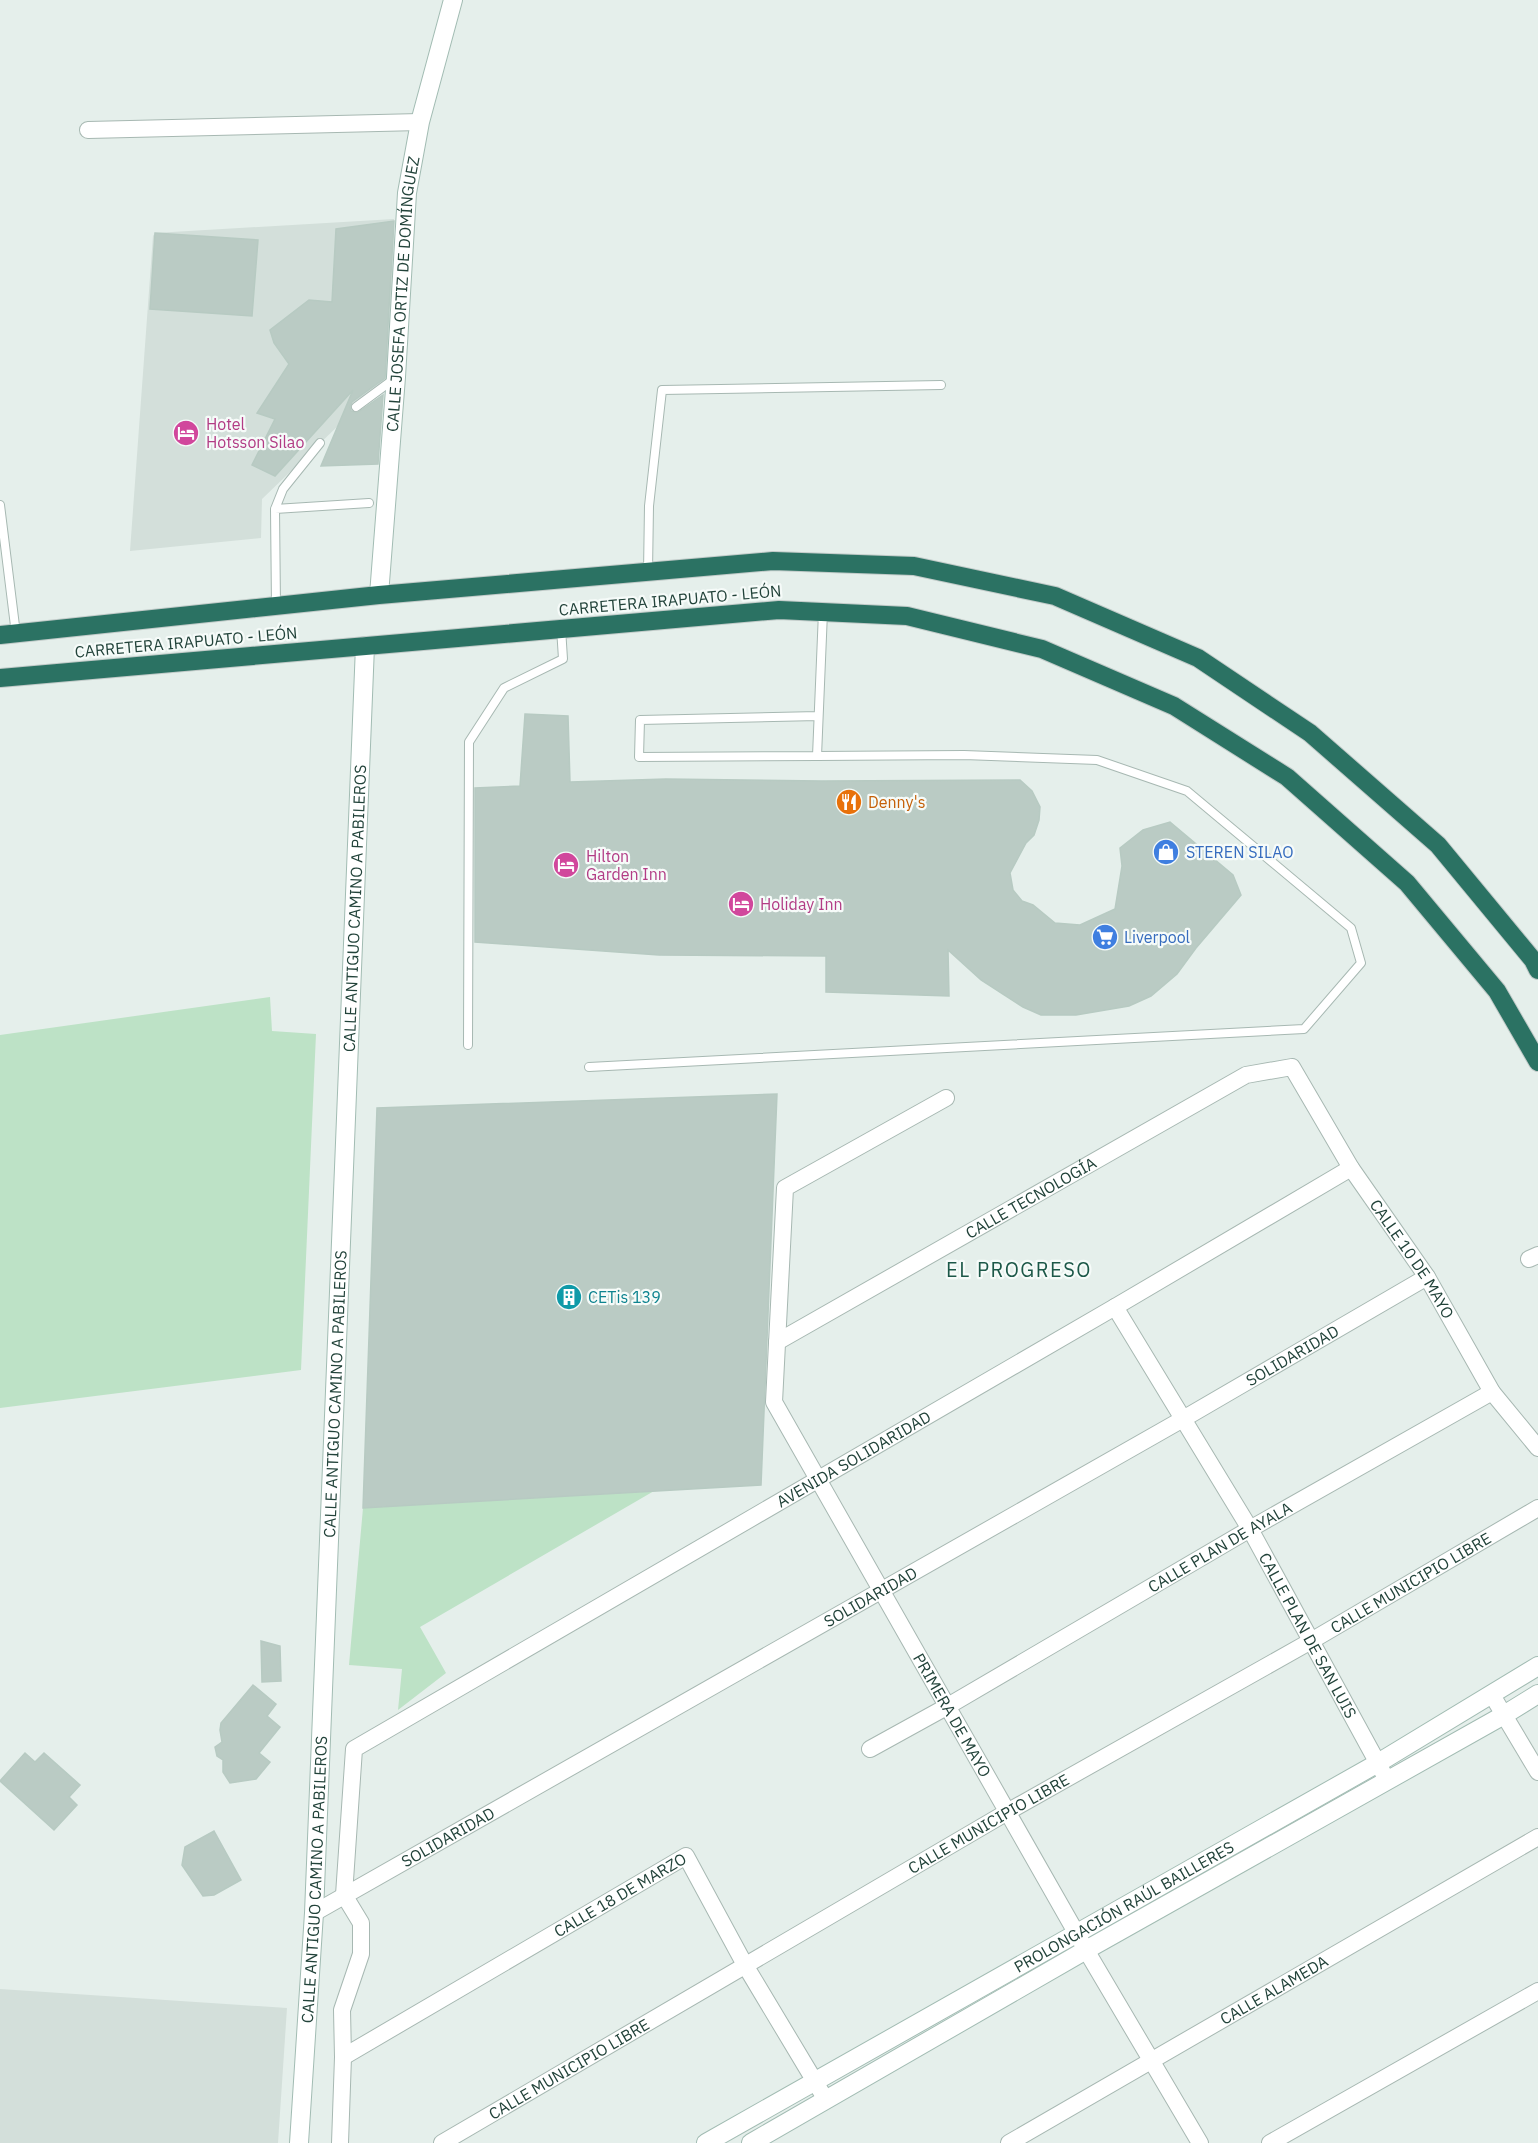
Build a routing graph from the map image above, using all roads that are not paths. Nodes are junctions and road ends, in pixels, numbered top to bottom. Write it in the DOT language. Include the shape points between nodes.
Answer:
graph roads {
  1 [pos="453,0"];
  2 [pos="420,122"];
  3 [pos="88,130"];
  4 [pos="396,377"];
  5 [pos="941,385"];
  6 [pos="356,407"];
  7 [pos="320,443"];
  8 [pos="369,503"];
  9 [pos="0,505"];
  10 [pos="275,509"];
  11 [pos="648,572"];
  12 [pos="379,595"];
  13 [pos="276,606"];
  14 [pos="823,612"];
  15 [pos="561,628"];
  16 [pos="8,635"];
  17 [pos="365,645"];
  18 [pos="0,678"];
  19 [pos="818,716"];
  20 [pos="817,756"];
  21 [pos="1538,970"];
  22 [pos="468,1045"];
  23 [pos="1538,1062"];
  24 [pos="589,1067"];
  25 [pos="1292,1067"];
  26 [pos="946,1098"];
  27 [pos="1350,1168"];
  28 [pos="1427,1277"];
  29 [pos="1116,1307"];
  30 [pos="777,1342"];
  31 [pos="1492,1392"];
  32 [pos="1184,1419"];
  33 [pos="1538,1448"];
  34 [pos="818,1479"];
  35 [pos="1538,1508"];
  36 [pos="1250,1529"];
  37 [pos="881,1589"];
  38 [pos="1311,1641"];
  39 [pos="1538,1666"];
  40 [pos="1538,1694"];
  41 [pos="1492,1695"];
  42 [pos="948,1706"];
  43 [pos="1504,1715"];
  44 [pos="870,1749"];
  45 [pos="1378,1763"];
  46 [pos="1538,1772"];
  47 [pos="1388,1780"];
  48 [pos="1008,1811"];
  49 [pos="1538,1837"];
  50 [pos="330,1903"];
  51 [pos="1077,1932"];
  52 [pos="1086,1950"];
  53 [pos="745,1965"];
  54 [pos="1538,1991"];
  55 [pos="343,2057"];
  56 [pos="1152,2061"];
  57 [pos="815,2082"];
  58 [pos="826,2100"];
  59 [pos="298,2143"];
  60 [pos="340,2143"];
  61 [pos="442,2143"];
  62 [pos="706,2143"];
  63 [pos="751,2143"];
  64 [pos="1009,2143"];
  65 [pos="1200,2143"];
  66 [pos="1270,2143"];
  1 -- 2 [label="street, CALLE JOSEFA ORTIZ DE DOMÍNGUEZ"];
  2 -- 3 [label="street"];
  2 -- 4 [label="street, CALLE JOSEFA ORTIZ DE DOMÍNGUEZ" via="406,193"];
  4 -- 6 [label="lane"];
  4 -- 12 [label="street, CALLE JOSEFA ORTIZ DE DOMÍNGUEZ"];
  5 -- 11 [label="lane" via="662,390 649,506"];
  7 -- 10 [label="lane" via="283,489"];
  8 -- 10 [label="lane"];
  9 -- 16 [label="lane"];
  10 -- 13 [label="lane"];
  11 -- 12 [label="highway, CARRETERA IRAPUATO - LEÓN"];
  11 -- 21 [label="highway, CARRETERA IRAPUATO - LEÓN" via="773,561 914,566 1055,596 1197,658 1310,733 1438,845"];
  12 -- 13 [label="highway, CARRETERA IRAPUATO - LEÓN"];
  13 -- 16 [label="highway, CARRETERA IRAPUATO - LEÓN"];
  14 -- 15 [label="highway, CARRETERA IRAPUATO - LEÓN" via="778,610"];
  14 -- 19 [label="lane"];
  14 -- 23 [label="highway, CARRETERA IRAPUATO - LEÓN" via="908,616 1042,649 1174,706 1287,777 1407,883 1497,991"];
  15 -- 17 [label="highway, CARRETERA IRAPUATO - LEÓN"];
  15 -- 22 [label="lane" via="563,659 504,688 469,742"];
  17 -- 18 [label="highway, CARRETERA IRAPUATO - LEÓN"];
  17 -- 50 [label="street, CALLE ANTIGUO CAMINO A PABILEROS"];
  19 -- 20 [label="lane"];
  19 -- 20 [label="lane" via="640,720 639,757"];
  20 -- 24 [label="lane" via="964,755 1097,760 1187,791 1351,928 1361,963 1304,1029"];
  25 -- 27 [label="street, CALLE 10 DE MAYO"];
  25 -- 30 [label="street, CALLE TECNOLOGÍA" via="1246,1075"];
  26 -- 30 [label="street, PRIMERA DE MAYO" via="785,1188"];
  27 -- 28 [label="street, CALLE 10 DE MAYO"];
  27 -- 29 [label="street, AVENIDA SOLIDARIDAD"];
  28 -- 31 [label="street, CALLE 10 DE MAYO"];
  28 -- 32 [label="street, SOLIDARIDAD"];
  29 -- 32 [label="street, CALLE PLAN DE SAN LUIS"];
  29 -- 34 [label="street, AVENIDA SOLIDARIDAD"];
  30 -- 34 [label="street, PRIMERA DE MAYO" via="774,1402"];
  31 -- 33 [label="street, CALLE 10 DE MAYO"];
  31 -- 36 [label="street, CALLE PLAN DE AYALA"];
  32 -- 36 [label="street, CALLE PLAN DE SAN LUIS"];
  32 -- 37 [label="street, SOLIDARIDAD"];
  34 -- 37 [label="street, PRIMERA DE MAYO"];
  34 -- 50 [label="street, AVENIDA SOLIDARIDAD" via="354,1749"];
  35 -- 38 [label="street, CALLE MUNICIPIO LIBRE"];
  36 -- 38 [label="street, CALLE PLAN DE SAN LUIS"];
  36 -- 42 [label="street, CALLE PLAN DE AYALA"];
  37 -- 42 [label="street, PRIMERA DE MAYO"];
  37 -- 50 [label="street, SOLIDARIDAD"];
  38 -- 45 [label="street, CALLE PLAN DE SAN LUIS"];
  38 -- 48 [label="street, CALLE MUNICIPIO LIBRE"];
  39 -- 41 [label="street, PROLONGACIÓN RAÚL BAILLERES"];
  40 -- 43 [label="street, PROLONGACIÓN RAÚL BAILLERES"];
  41 -- 43 [label="street"];
  41 -- 45 [label="street, PROLONGACIÓN RAÚL BAILLERES"];
  42 -- 44 [label="street, CALLE PLAN DE AYALA"];
  42 -- 48 [label="street, PRIMERA DE MAYO"];
  43 -- 46 [label="street"];
  43 -- 47 [label="street, PROLONGACIÓN RAÚL BAILLERES"];
  45 -- 47 [label="street, CALLE PLAN DE SAN LUIS"];
  45 -- 51 [label="street, PROLONGACIÓN RAÚL BAILLERES"];
  47 -- 52 [label="street, PROLONGACIÓN RAÚL BAILLERES"];
  48 -- 51 [label="street, PRIMERA DE MAYO"];
  48 -- 53 [label="street, CALLE MUNICIPIO LIBRE"];
  49 -- 56 [label="street, CALLE ALAMEDA"];
  50 -- 55 [label="street" via="361,1923 361,1954 342,2010"];
  50 -- 59 [label="street, CALLE ANTIGUO CAMINO A PABILEROS"];
  51 -- 52 [label="street, PRIMERA DE MAYO"];
  51 -- 57 [label="street, PROLONGACIÓN RAÚL BAILLERES"];
  52 -- 56 [label="street, PRIMERA DE MAYO"];
  52 -- 58 [label="street, PROLONGACIÓN RAÚL BAILLERES"];
  53 -- 55 [label="street, CALLE 18 DE MARZO" via="686,1856"];
  53 -- 57 [label="street, CALLE 18 DE MARZO"];
  53 -- 61 [label="street, CALLE MUNICIPIO LIBRE"];
  54 -- 66 [label="street"];
  55 -- 60 [label="street"];
  56 -- 64 [label="street, CALLE ALAMEDA"];
  56 -- 65 [label="street, PRIMERA DE MAYO"];
  57 -- 58 [label="street, CALLE 18 DE MARZO"];
  57 -- 62 [label="street, PROLONGACIÓN RAÚL BAILLERES"];
  58 -- 63 [label="street, PROLONGACIÓN RAÚL BAILLERES"];
}
